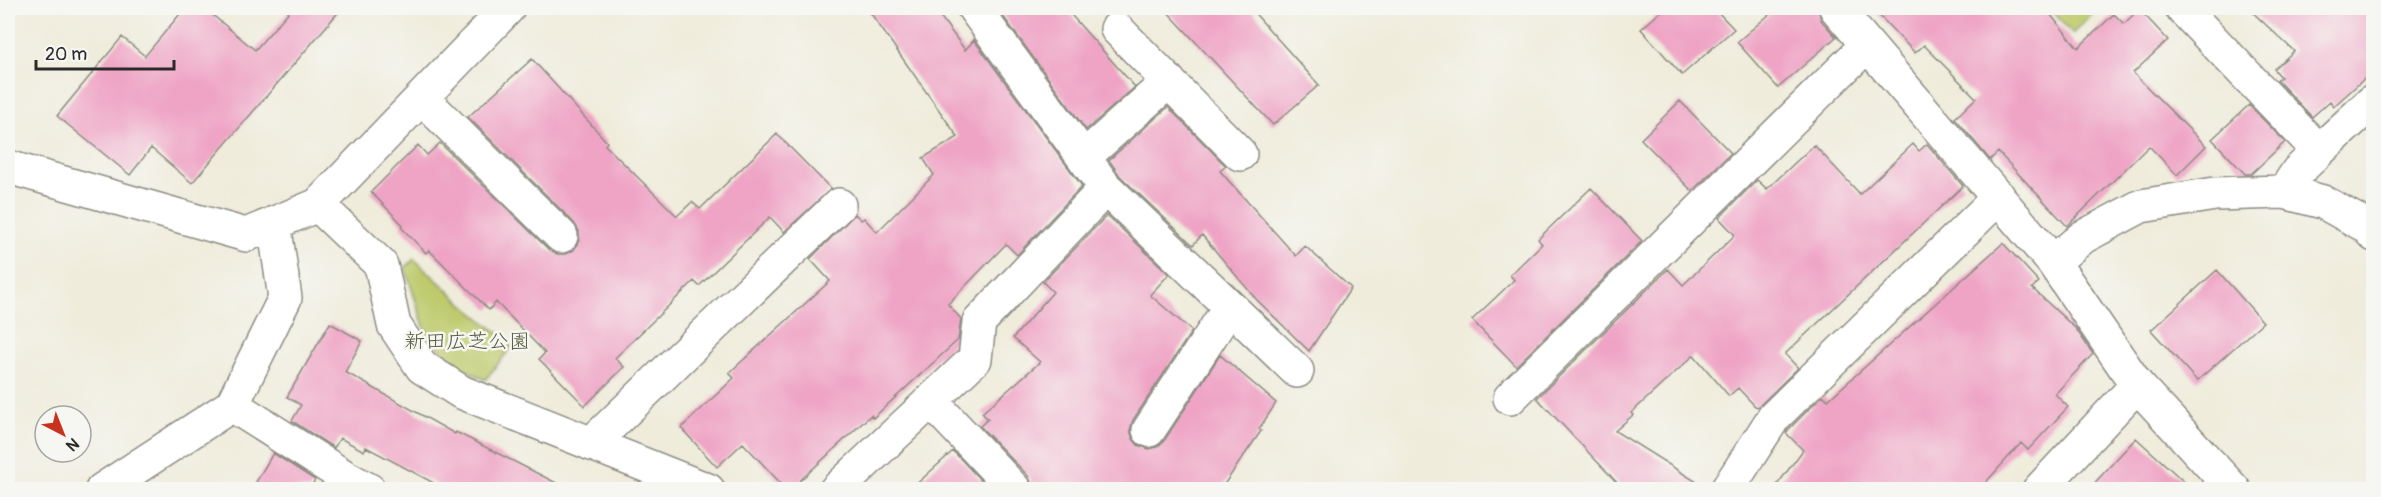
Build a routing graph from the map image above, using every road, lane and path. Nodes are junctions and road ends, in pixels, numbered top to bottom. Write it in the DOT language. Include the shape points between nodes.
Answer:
graph roads {
  1 [pos="508,8"];
  2 [pos="974,8"];
  3 [pos="1836,8"];
  4 [pos="2182,8"];
  5 [pos="1117,29"];
  6 [pos="1867,45"];
  7 [pos="1169,81"];
  8 [pos="422,98"];
  9 [pos="2373,100"];
  10 [pos="2319,151"];
  11 [pos="1240,154"];
  12 [pos="1084,157"];
  13 [pos="8,167"];
  14 [pos="1106,188"];
  15 [pos="2284,192"];
  16 [pos="1999,197"];
  17 [pos="318,205"];
  18 [pos="839,205"];
  19 [pos="274,223"];
  20 [pos="2373,235"];
  21 [pos="561,236"];
  22 [pos="2053,262"];
  23 [pos="1229,308"];
  24 [pos="1297,371"];
  25 [pos="2137,385"];
  26 [pos="1510,398"];
  27 [pos="931,401"];
  28 [pos="232,405"];
  29 [pos="1149,430"];
  30 [pos="591,444"];
  31 [pos="350,485"];
  32 [pos="102,489"];
  33 [pos="708,489"];
  34 [pos="836,489"];
  35 [pos="1015,489"];
  36 [pos="1727,489"];
  37 [pos="2039,489"];
  38 [pos="2234,489"];
  1 -- 8 [label="street"];
  2 -- 12 [label="street"];
  3 -- 6 [label="street"];
  4 -- 10 [label="street"];
  5 -- 7 [label="street"];
  6 -- 16 [label="street"];
  6 -- 26 [label="street"];
  7 -- 11 [label="street"];
  7 -- 12 [label="street"];
  8 -- 17 [label="street"];
  8 -- 21 [label="street"];
  9 -- 10 [label="street"];
  10 -- 15 [label="street"];
  12 -- 14 [label="street"];
  13 -- 19 [label="street" via="246,235"];
  14 -- 23 [label="street"];
  14 -- 27 [label="street" via="979,322 975,359"];
  15 -- 20 [label="street" via="2323,202 2366,226"];
  15 -- 22 [label="street" via="2215,194 2141,206 2083,237"];
  16 -- 22 [label="street"];
  16 -- 36 [label="street" via="1774,417"];
  17 -- 19 [label="street"];
  17 -- 30 [label="street" via="381,265 394,325 422,367 460,392"];
  18 -- 30 [label="street"];
  19 -- 28 [label="street" via="285,298"];
  22 -- 25 [label="street"];
  23 -- 24 [label="street"];
  23 -- 29 [label="street"];
  25 -- 37 [label="street"];
  25 -- 38 [label="street"];
  27 -- 34 [label="street"];
  27 -- 35 [label="street"];
  28 -- 31 [label="street"];
  28 -- 32 [label="street"];
  30 -- 33 [label="street"];
}
